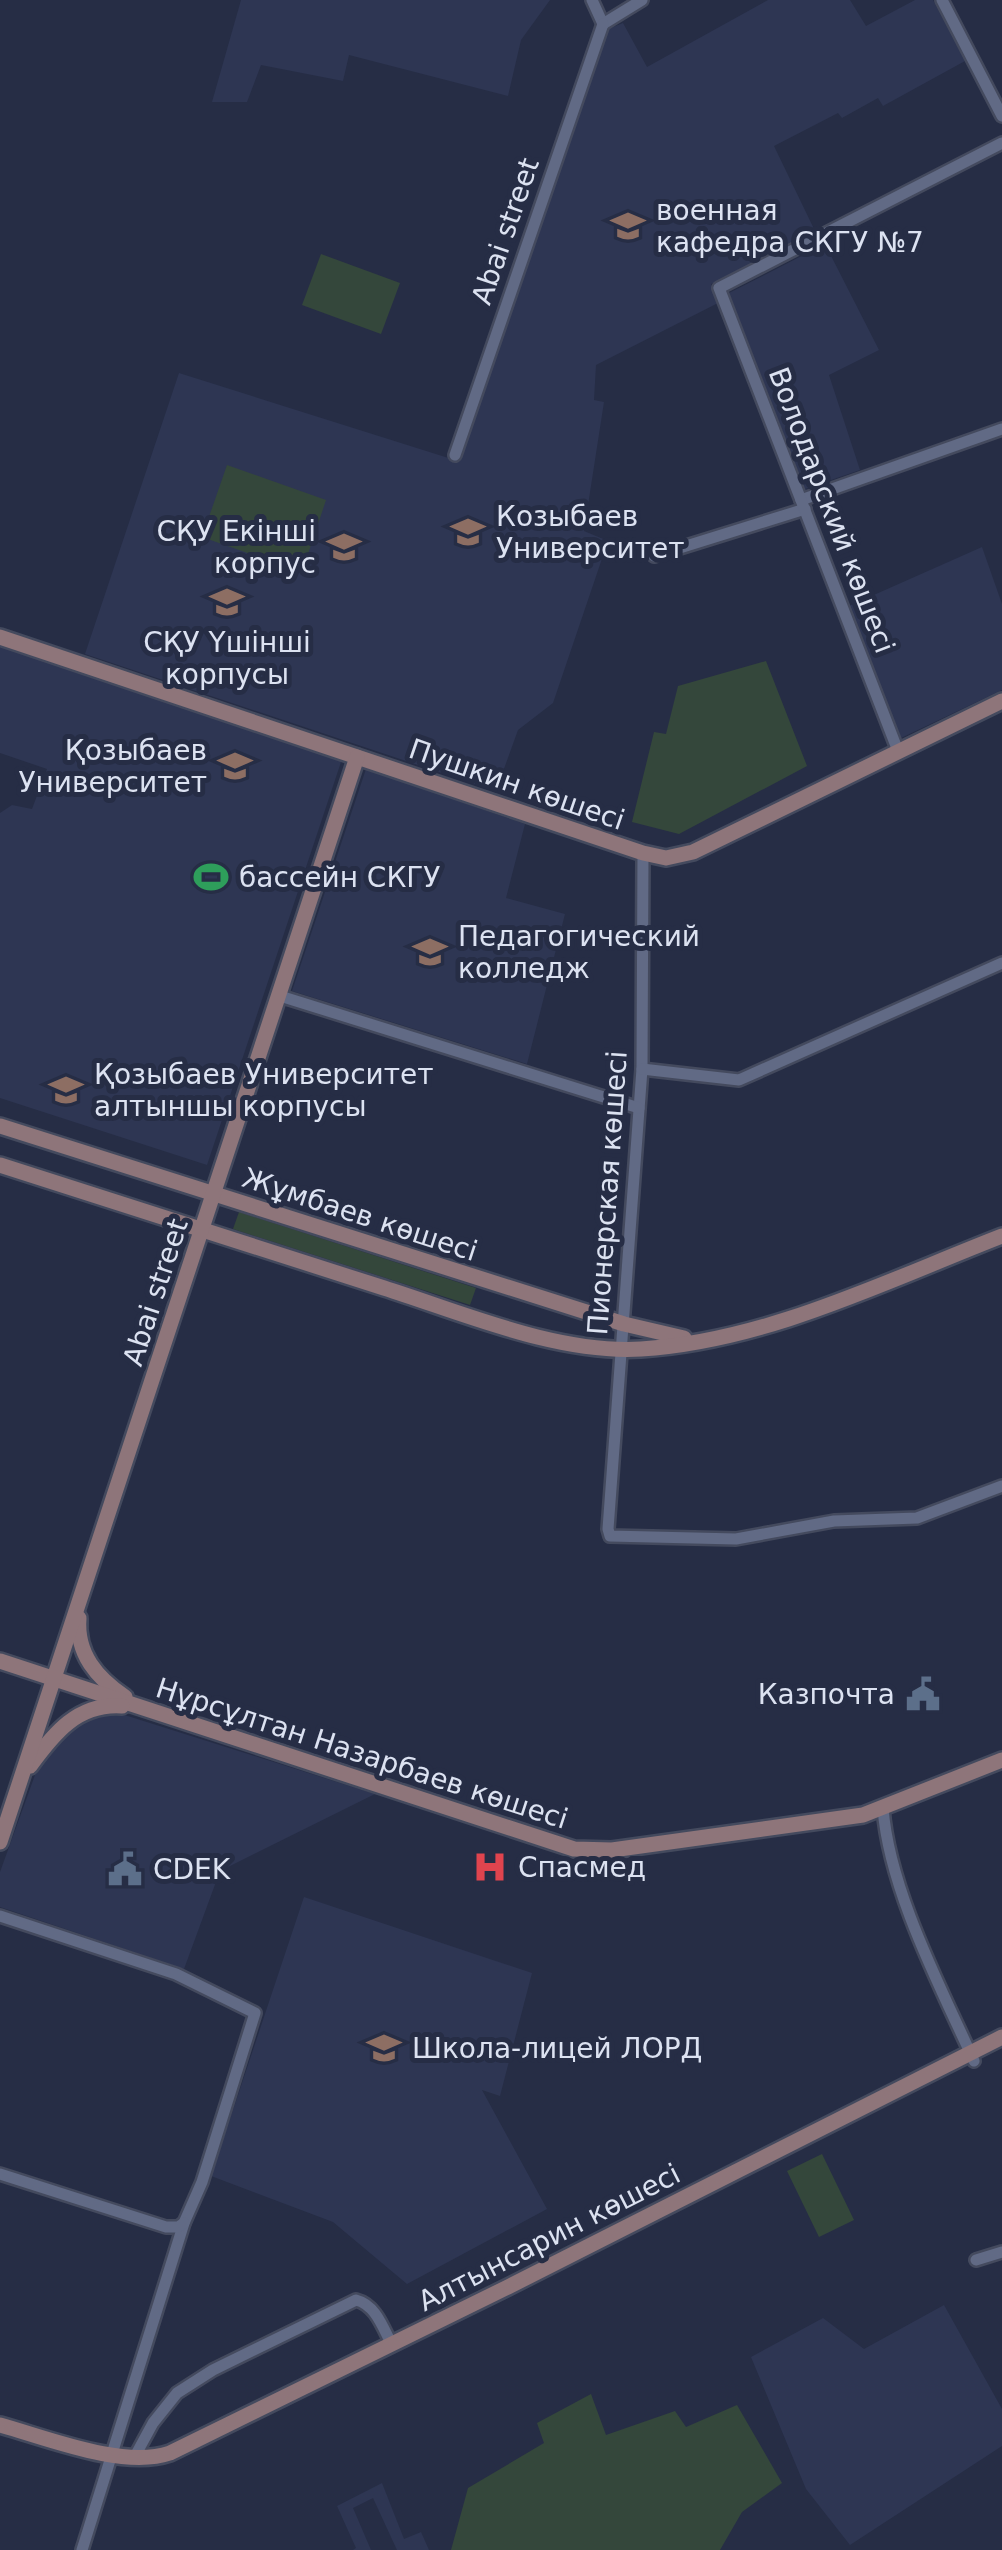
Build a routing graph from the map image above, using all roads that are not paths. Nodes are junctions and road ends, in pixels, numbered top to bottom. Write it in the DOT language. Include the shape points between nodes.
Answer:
graph roads {
  1 [pos="592,0"];
  2 [pos="642,0"];
  3 [pos="942,0"];
  4 [pos="603,24"];
  5 [pos="1002,116"];
  6 [pos="1002,144"];
  7 [pos="1002,428"];
  8 [pos="455,455"];
  9 [pos="803,504"];
  10 [pos="654,556"];
  11 [pos="0,636"];
  12 [pos="1002,701"];
  13 [pos="898,751"];
  14 [pos="358,757"];
  15 [pos="643,853"];
  16 [pos="1002,963"];
  17 [pos="280,996"];
  18 [pos="642,1070"];
  19 [pos="639,1108"];
  20 [pos="0,1126"];
  21 [pos="0,1165"];
  22 [pos="214,1194"];
  23 [pos="202,1229"];
  24 [pos="1002,1236"];
  25 [pos="624,1324"];
  26 [pos="708,1341"];
  27 [pos="621,1349"];
  28 [pos="1002,1486"];
  29 [pos="80,1596"];
  30 [pos="0,1661"];
  31 [pos="53,1679"];
  32 [pos="151,1711"];
  33 [pos="1002,1760"];
  34 [pos="22,1777"];
  35 [pos="883,1808"];
  36 [pos="0,1842"];
  37 [pos="0,1916"];
  38 [pos="1002,2037"];
  39 [pos="972,2056"];
  40 [pos="0,2174"];
  41 [pos="184,2224"];
  42 [pos="1002,2252"];
  43 [pos="976,2260"];
  44 [pos="392,2345"];
  45 [pos="0,2425"];
  46 [pos="113,2454"];
  47 [pos="134,2458"];
  48 [pos="82,2550"];
  1 -- 4 [label="street"];
  2 -- 4 [label="street"];
  3 -- 5 [label="street"];
  4 -- 8 [label="street, Abai street"];
  6 -- 9 [label="street, Володарский көшесі" via="719,288"];
  7 -- 9 [label="street"];
  9 -- 10 [label="street"];
  9 -- 13 [label="street, Володарский көшесі"];
  11 -- 14 [label="street, Пушкин көшесі"];
  12 -- 13 [label="street, Пушкин көшесі"];
  13 -- 15 [label="street, Пушкин көшесі" via="693,852 666,858"];
  14 -- 15 [label="street, Пушкин көшесі"];
  14 -- 17 [label="street, Abai street"];
  15 -- 18 [label="street, Пионерская көшесі"];
  16 -- 18 [label="street" via="740,1080"];
  17 -- 19 [label="street"];
  17 -- 22 [label="street, Abai street"];
  18 -- 19 [label="street, Пионерская көшесі"];
  19 -- 25 [label="street, Пионерская көшесі"];
  20 -- 22 [label="street, Жұмбаев көшесі"];
  21 -- 23 [label="street, Жұмбаев көшесі"];
  22 -- 23 [label="street, Abai street"];
  22 -- 25 [label="street, Жұмбаев көшесі"];
  23 -- 27 [label="street, Жұмбаев көшесі" via="570,1344"];
  23 -- 29 [label="street, Abai street"];
  24 -- 26 [label="street, Жұмбаев көшесі" via="802,1314"];
  25 -- 26 [label="street, Жұмбаев көшесі"];
  25 -- 27 [label="street, Пионерская көшесі"];
  26 -- 27 [label="street, Жұмбаев көшесі"];
  27 -- 28 [label="street, Пионерская көшесі" via="610,1536 736,1538 834,1521 917,1518"];
  29 -- 31 [label="street, Abai street"];
  29 -- 32 [label="street" via="78,1630 86,1658 112,1688"];
  30 -- 31 [label="street, Нұрсұлтан Назарбаев көшесі"];
  31 -- 32 [label="street, Нұрсұлтан Назарбаев көшесі"];
  31 -- 34 [label="street, Abai street"];
  32 -- 34 [label="street" via="116,1705 80,1713"];
  32 -- 35 [label="street, Нұрсұлтан Назарбаев көшесі" via="574,1848 612,1850"];
  33 -- 35 [label="street, Нұрсұлтан Назарбаев көшесі"];
  34 -- 36 [label="street, Abai street"];
  35 -- 39 [label="street" via="894,1876"];
  37 -- 41 [label="street" via="176,1974 255,2013"];
  38 -- 39 [label="street, Алтынсарин көшесі"];
  39 -- 44 [label="street, Алтынсарин көшесі"];
  40 -- 41 [label="street" via="166,2227"];
  41 -- 46 [label="street"];
  42 -- 43 [label="street"];
  44 -- 47 [label="street, Алтынсарин көшесі" via="184,2448"];
  44 -- 47 [label="street" via="374,2310 356,2300 177,2393"];
  45 -- 46 [label="street, Алтынсарин көшесі"];
  46 -- 47 [label="street, Алтынсарин көшесі"];
  46 -- 48 [label="street"];
}
